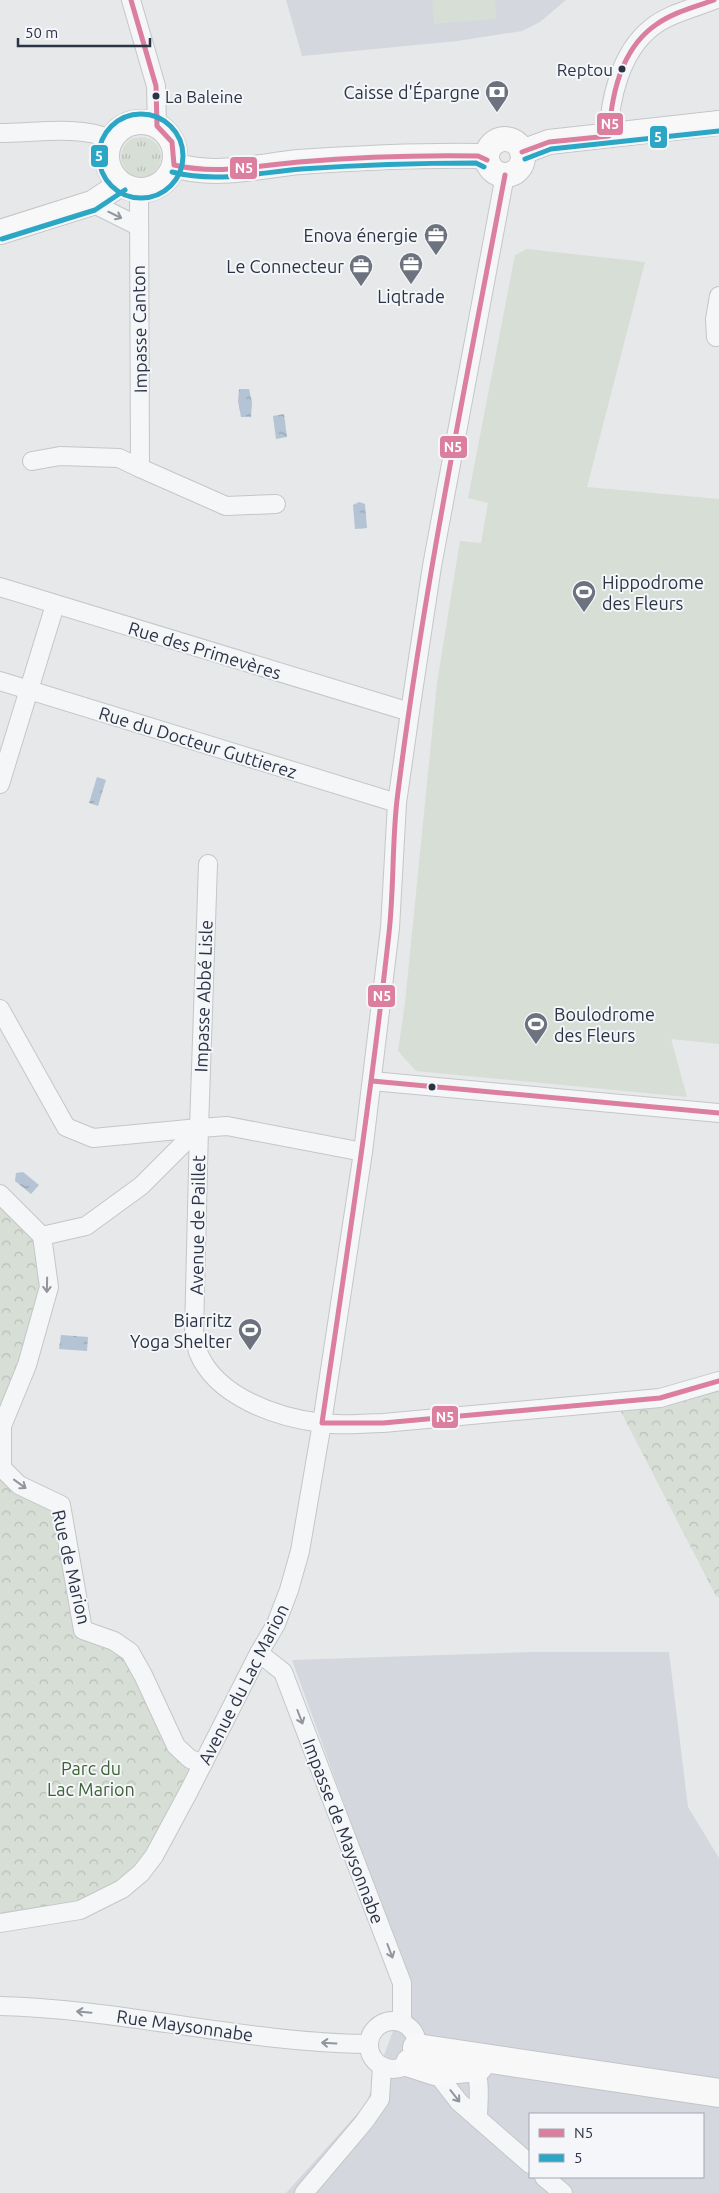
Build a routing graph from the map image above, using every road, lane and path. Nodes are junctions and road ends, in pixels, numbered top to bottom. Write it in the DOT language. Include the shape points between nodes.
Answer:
graph roads {
  1 [pos="132,0"];
  2 [pos="714,0"];
  3 [pos="719,122"];
  4 [pos="157,126"];
  5 [pos="0,133"];
  6 [pos="609,136"];
  7 [pos="110,139"];
  8 [pos="522,152"];
  9 [pos="487,160"];
  10 [pos="174,165"];
  11 [pos="505,175"];
  12 [pos="130,188"];
  13 [pos="92,204"];
  14 [pos="138,226"];
  15 [pos="0,232"];
  16 [pos="719,296"];
  17 [pos="716,337"];
  18 [pos="32,461"];
  19 [pos="140,468"];
  20 [pos="276,504"];
  21 [pos="0,587"];
  22 [pos="55,604"];
  23 [pos="0,681"];
  24 [pos="29,690"];
  25 [pos="410,712"];
  26 [pos="0,784"];
  27 [pos="397,803"];
  28 [pos="208,864"];
  29 [pos="0,1009"];
  30 [pos="372,1081"];
  31 [pos="719,1113"];
  32 [pos="199,1128"];
  33 [pos="363,1152"];
  34 [pos="0,1194"];
  35 [pos="42,1236"];
  36 [pos="719,1381"];
  37 [pos="322,1423"];
  38 [pos="259,1653"];
  39 [pos="203,1764"];
  40 [pos="0,1923"];
  41 [pos="0,2006"];
  42 [pos="402,2022"];
  43 [pos="369,2044"];
  44 [pos="414,2055"];
  45 [pos="469,2061"];
  46 [pos="382,2066"];
  47 [pos="435,2071"];
  48 [pos="719,2093"];
  49 [pos="478,2118"];
  50 [pos="529,2163"];
  51 [pos="545,2178"];
  52 [pos="304,2193"];
  53 [pos="562,2193"];
  1 -- 4 [label="street" via="156,86"];
  2 -- 6 [label="street" via="652,27 637,41 614,94 608,118"];
  3 -- 6 [label="street"];
  4 -- 7 [label="street" via="136,122 126,125"];
  4 -- 10 [label="street" via="172,142"];
  5 -- 7 [label="street" via="82,131"];
  6 -- 8 [label="street" via="549,142"];
  7 -- 12 [label="street" via="106,154 108,169"];
  8 -- 9 [label="street" via="515,142 504,139 493,143"];
  8 -- 11 [label="street" via="520,168"];
  9 -- 10 [label="street" via="478,156 411,155 286,163 213,172"];
  9 -- 11 [label="street" via="493,171"];
  10 -- 12 [label="street" via="161,184 151,189"];
  11 -- 25 [label="street, Avenue du Lac Marion" via="432,566"];
  12 -- 13 [label="street"];
  12 -- 14 [label="street, Impasse Canton"];
  13 -- 14 [label="street, one-way"];
  13 -- 15 [label="street"];
  14 -- 19 [label="street, Impasse Canton"];
  16 -- 17 [label="street"];
  18 -- 19 [label="street" via="60,456 119,458"];
  19 -- 20 [label="street" via="226,506"];
  21 -- 22 [label="street, Rue des Primevères"];
  22 -- 24 [label="street"];
  22 -- 25 [label="street, Rue des Primevères"];
  23 -- 24 [label="street, Rue du Docteur Guttierez"];
  24 -- 26 [label="street"];
  24 -- 27 [label="street, Rue du Docteur Guttierez"];
  25 -- 27 [label="street, Avenue du Lac Marion"];
  27 -- 30 [label="street, Avenue du Lac Marion" via="390,928"];
  28 -- 32 [label="street, Impasse Abbé Lisle"];
  29 -- 32 [label="street" via="66,1127 93,1138"];
  30 -- 31 [label="street"];
  30 -- 33 [label="street, Avenue du Lac Marion"];
  32 -- 33 [label="street" via="227,1126"];
  32 -- 35 [label="street" via="141,1186 86,1226"];
  32 -- 37 [label="street, Avenue de Paillet" via="194,1333 198,1352 226,1388 245,1401"];
  33 -- 37 [label="street, Avenue du Lac Marion"];
  34 -- 35 [label="street"];
  35 -- 39 [label="street, Rue de Marion, one-way" via="49,1287 26,1365 2,1426 2,1468 19,1485 61,1505 83,1630 114,1641 130,1652 176,1746 190,1759"];
  36 -- 37 [label="street, Avenue de Paillet" via="660,1398 383,1422"];
  37 -- 38 [label="street, Avenue du Lac Marion" via="290,1590"];
  38 -- 39 [label="street, Avenue du Lac Marion"];
  38 -- 42 [label="street, Impasse de Maysonnabe, one-way" via="283,1672 402,1983"];
  39 -- 40 [label="street, Avenue du Lac Marion" via="154,1856 141,1873 122,1888 80,1910"];
  43 -- 41 [label="street, Rue Maysonnabe, one-way" via="288,2040 108,2014"];
  42 -- 43 [label="street" via="387,2021 380,2025 374,2030"];
  42 -- 44 [label="street" via="414,2033"];
  43 -- 46 [label="street" via="372,2057"];
  44 -- 45 [label="main road"];
  44 -- 46 [label="street" via="401,2068"];
  44 -- 47 [label="main road"];
  45 -- 47 [label="main road"];
  45 -- 48 [label="main road" via="504,2061"];
  45 -- 49 [label="street"];
  46 -- 52 [label="street" via="380,2098"];
  47 -- 49 [label="street, one-way" via="459,2102"];
  49 -- 50 [label="street"];
  51 -- 53 [label="street"];
}
